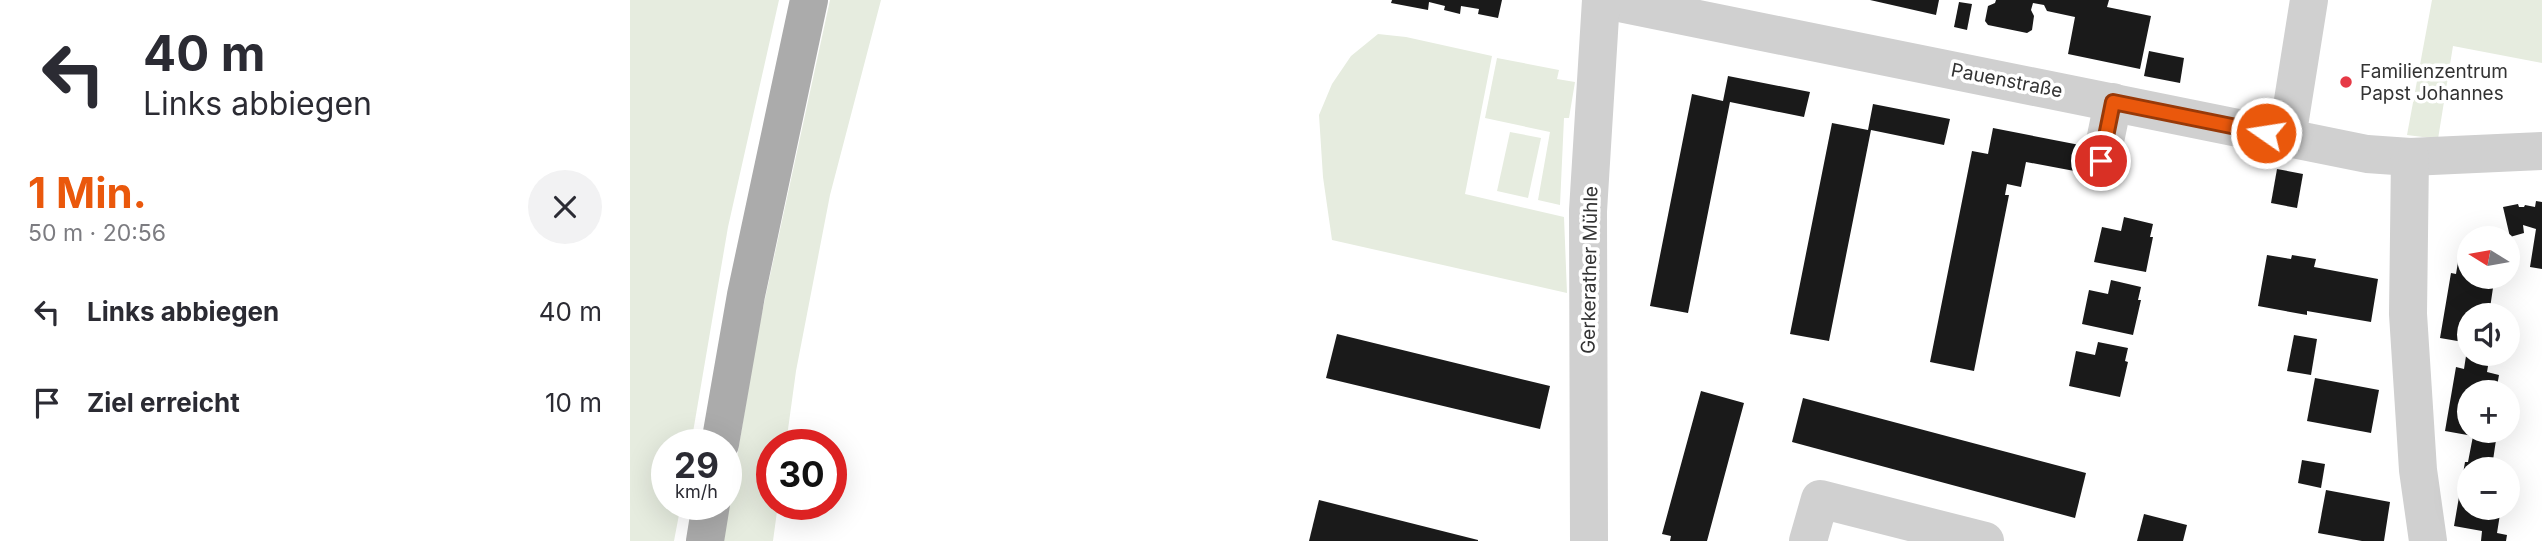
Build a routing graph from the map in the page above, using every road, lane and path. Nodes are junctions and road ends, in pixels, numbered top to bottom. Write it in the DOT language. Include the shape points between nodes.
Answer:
graph roads {
  1 [pos="809,0"];
  2 [pos="1603,0"];
  3 [pos="2309,0"];
  4 [pos="2113,102"];
  5 [pos="2287,138"];
  6 [pos="2542,151"];
  7 [pos="2410,157"];
  8 [pos="2101,161"];
  9 [pos="723,429"];
  10 [pos="708,520"];
  11 [pos="705,541"];
  12 [pos="1589,541"];
  13 [pos="1808,541"];
  14 [pos="1985,541"];
  15 [pos="2428,541"];
  1 -- 9 [label="main road"];
  2 -- 4 [label="street, Pauenstraße"];
  2 -- 12 [label="street, Gerkerather Mühle" via="1588,211"];
  3 -- 5 [label="street"];
  4 -- 5 [label="street, Pauenstraße"];
  4 -- 8 [label="street"];
  5 -- 7 [label="street, Pauenstraße" via="2367,154"];
  6 -- 7 [label="street, Pauenstraße"];
  7 -- 15 [label="street" via="2408,314 2418,470"];
  10 -- 11 [label="main road"];
  13 -- 14 [label="street" via="1820,499"];
}
